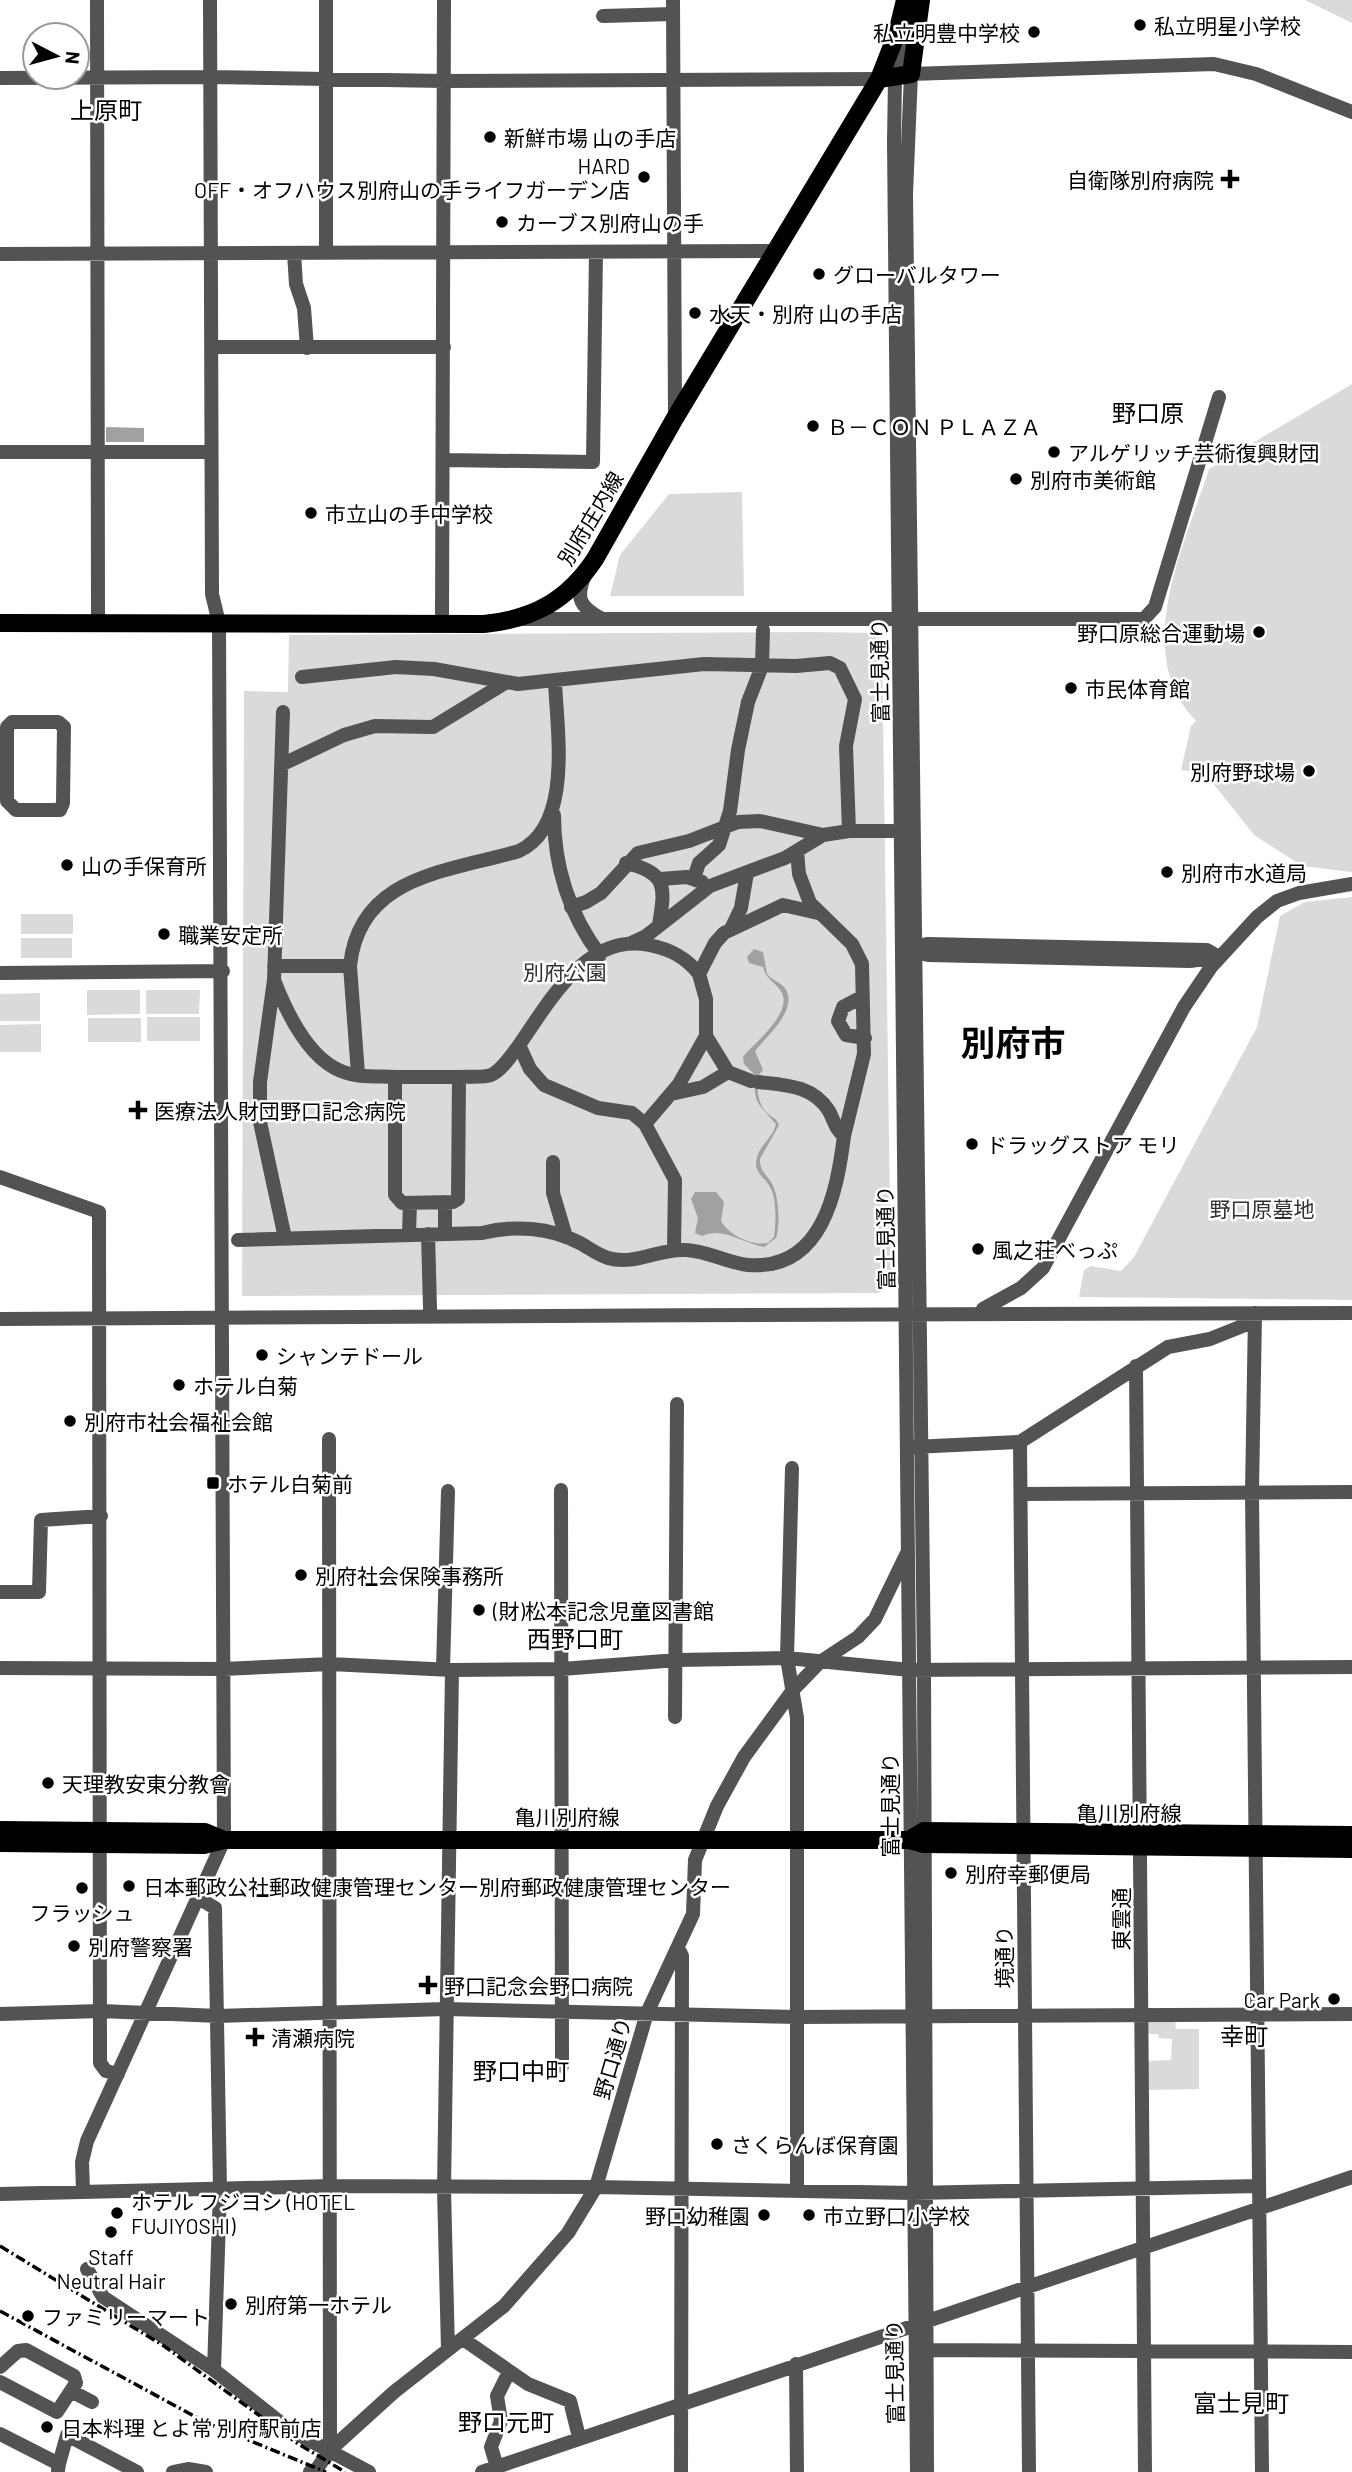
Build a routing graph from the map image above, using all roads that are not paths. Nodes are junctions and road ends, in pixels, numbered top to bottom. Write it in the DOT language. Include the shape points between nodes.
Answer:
graph roads {
  1 [pos="97,0"];
  2 [pos="210,0"];
  3 [pos="326,0"];
  4 [pos="444,0"];
  5 [pos="910,1"];
  6 [pos="673,7"];
  7 [pos="603,16"];
  8 [pos="211,76"];
  9 [pos="97,77"];
  10 [pos="895,77"];
  11 [pos="0,78"];
  12 [pos="675,80"];
  13 [pos="326,81"];
  14 [pos="444,81"];
  15 [pos="1352,112"];
  16 [pos="775,251"];
  17 [pos="596,252"];
  18 [pos="676,252"];
  19 [pos="211,253"];
  20 [pos="294,253"];
  21 [pos="326,253"];
  22 [pos="444,253"];
  23 [pos="0,254"];
  24 [pos="97,254"];
  25 [pos="211,347"];
  26 [pos="444,347"];
  27 [pos="307,348"];
  28 [pos="1219,397"];
  29 [pos="675,418"];
  30 [pos="0,452"];
  31 [pos="97,452"];
  32 [pos="211,452"];
  33 [pos="444,460"];
  34 [pos="587,570"];
  35 [pos="98,616"];
  36 [pos="516,619"];
  37 [pos="605,620"];
  38 [pos="905,621"];
  39 [pos="0,623"];
  40 [pos="219,623"];
  41 [pos="442,623"];
  42 [pos="763,630"];
  43 [pos="762,666"];
  44 [pos="302,677"];
  45 [pos="555,682"];
  46 [pos="505,683"];
  47 [pos="283,712"];
  48 [pos="283,764"];
  49 [pos="3,783"];
  50 [pos="554,806"];
  51 [pos="725,828"];
  52 [pos="849,831"];
  53 [pos="892,831"];
  54 [pos="823,835"];
  55 [pos="797,852"];
  56 [pos="626,863"];
  57 [pos="747,873"];
  58 [pos="694,878"];
  59 [pos="660,879"];
  60 [pos="1352,884"];
  61 [pos="710,886"];
  62 [pos="571,907"];
  63 [pos="818,912"];
  64 [pos="659,925"];
  65 [pos="732,929"];
  66 [pos="626,944"];
  67 [pos="911,949"];
  68 [pos="600,955"];
  69 [pos="1219,957"];
  70 [pos="1178,961"];
  71 [pos="350,966"];
  72 [pos="223,971"];
  73 [pos="0,973"];
  74 [pos="274,973"];
  75 [pos="699,974"];
  76 [pos="1193,992"];
  77 [pos="862,997"];
  78 [pos="706,1036"];
  79 [pos="864,1038"];
  80 [pos="519,1045"];
  81 [pos="728,1072"];
  82 [pos="358,1074"];
  83 [pos="395,1077"];
  84 [pos="459,1077"];
  85 [pos="671,1094"];
  86 [pos="645,1124"];
  87 [pos="844,1136"];
  88 [pos="553,1162"];
  89 [pos="0,1177"];
  90 [pos="445,1202"];
  91 [pos="410,1203"];
  92 [pos="410,1234"];
  93 [pos="428,1234"];
  94 [pos="445,1234"];
  95 [pos="566,1237"];
  96 [pos="285,1238"];
  97 [pos="238,1240"];
  98 [pos="674,1250"];
  99 [pos="430,1308"];
  100 [pos="913,1312"];
  101 [pos="972,1312"];
  102 [pos="1352,1313"];
  103 [pos="1255,1317"];
  104 [pos="0,1319"];
  105 [pos="98,1319"];
  106 [pos="223,1320"];
  107 [pos="1136,1366"];
  108 [pos="677,1404"];
  109 [pos="330,1439"];
  110 [pos="1020,1441"];
  111 [pos="914,1447"];
  112 [pos="792,1468"];
  113 [pos="561,1490"];
  114 [pos="447,1491"];
  115 [pos="1252,1492"];
  116 [pos="1352,1492"];
  117 [pos="1021,1494"];
  118 [pos="1136,1494"];
  119 [pos="101,1516"];
  120 [pos="923,1536"];
  121 [pos="909,1551"];
  122 [pos="0,1592"];
  123 [pos="788,1658"];
  124 [pos="677,1660"];
  125 [pos="820,1662"];
  126 [pos="330,1664"];
  127 [pos="1139,1667"];
  128 [pos="1255,1667"];
  129 [pos="1352,1667"];
  130 [pos="0,1668"];
  131 [pos="223,1668"];
  132 [pos="99,1669"];
  133 [pos="448,1669"];
  134 [pos="562,1669"];
  135 [pos="1023,1669"];
  136 [pos="917,1670"];
  137 [pos="793,1690"];
  138 [pos="675,1717"];
  139 [pos="0,1830"];
  140 [pos="1352,1835"];
  141 [pos="100,1838"];
  142 [pos="562,1838"];
  143 [pos="919,1838"];
  144 [pos="448,1839"];
  145 [pos="704,1839"];
  146 [pos="224,1840"];
  147 [pos="331,1840"];
  148 [pos="795,1840"];
  149 [pos="1024,1840"];
  150 [pos="1140,1841"];
  151 [pos="1256,1842"];
  152 [pos="0,1843"];
  153 [pos="1352,1849"];
  154 [pos="200,1899"];
  155 [pos="678,1948"];
  156 [pos="445,2009"];
  157 [pos="101,2011"];
  158 [pos="332,2012"];
  159 [pos="562,2012"];
  160 [pos="647,2013"];
  161 [pos="681,2013"];
  162 [pos="0,2014"];
  163 [pos="1141,2014"];
  164 [pos="1352,2014"];
  165 [pos="146,2015"];
  166 [pos="218,2015"];
  167 [pos="1257,2015"];
  168 [pos="1025,2016"];
  169 [pos="798,2017"];
  170 [pos="919,2017"];
  171 [pos="562,2066"];
  172 [pos="118,2074"];
  173 [pos="1352,2177"];
  174 [pos="332,2186"];
  175 [pos="1259,2186"];
  176 [pos="596,2187"];
  177 [pos="444,2189"];
  178 [pos="681,2189"];
  179 [pos="1027,2189"];
  180 [pos="83,2190"];
  181 [pos="220,2190"];
  182 [pos="1142,2190"];
  183 [pos="797,2191"];
  184 [pos="920,2192"];
  185 [pos="0,2194"];
  186 [pos="1259,2208"];
  187 [pos="1143,2248"];
  188 [pos="87,2269"];
  189 [pos="1025,2287"];
  190 [pos="921,2323"];
  191 [pos="463,2339"];
  192 [pos="448,2350"];
  193 [pos="927,2350"];
  194 [pos="1027,2350"];
  195 [pos="1144,2351"];
  196 [pos="1260,2351"];
  197 [pos="1352,2352"];
  198 [pos="796,2364"];
  199 [pos="0,2367"];
  200 [pos="214,2370"];
  201 [pos="509,2372"];
  202 [pos="0,2382"];
  203 [pos="71,2392"];
  204 [pos="92,2402"];
  205 [pos="681,2404"];
  206 [pos="0,2434"];
  207 [pos="579,2437"];
  208 [pos="330,2451"];
  209 [pos="497,2467"];
  210 [pos="58,2468"];
  211 [pos="137,2472"];
  212 [pos="173,2472"];
  213 [pos="206,2472"];
  214 [pos="310,2472"];
  215 [pos="369,2472"];
  216 [pos="482,2472"];
  217 [pos="681,2472"];
  218 [pos="797,2472"];
  219 [pos="916,2472"];
  220 [pos="927,2472"];
  221 [pos="1029,2472"];
  222 [pos="1145,2472"];
  223 [pos="1262,2472"];
  1 -- 9 [label="street"];
  2 -- 8 [label="street"];
  3 -- 13 [label="street"];
  4 -- 14 [label="street"];
  5 -- 10 [label="main road, 別府庄内線"];
  5 -- 10 [label="main road, 別府庄内線"];
  6 -- 7 [label="street"];
  6 -- 12 [label="street"];
  8 -- 9 [label="street"];
  8 -- 13 [label="street"];
  8 -- 19 [label="street"];
  9 -- 11 [label="street"];
  9 -- 24 [label="street"];
  10 -- 12 [label="street"];
  10 -- 15 [label="street" via="1214,64 1256,74"];
  10 -- 16 [label="main road, 別府庄内線"];
  10 -- 38 [label="street, 富士見通り" via="906,194"];
  12 -- 14 [label="street"];
  12 -- 18 [label="street"];
  13 -- 14 [label="street"];
  13 -- 21 [label="street"];
  14 -- 22 [label="street"];
  16 -- 18 [label="street"];
  16 -- 29 [label="main road, 別府庄内線"];
  17 -- 18 [label="street"];
  17 -- 22 [label="street"];
  17 -- 33 [label="street" via="593,462"];
  18 -- 29 [label="street"];
  19 -- 20 [label="street"];
  19 -- 24 [label="street"];
  19 -- 25 [label="street"];
  20 -- 21 [label="street"];
  20 -- 27 [label="street"];
  21 -- 22 [label="street"];
  22 -- 26 [label="street"];
  23 -- 24 [label="street"];
  24 -- 31 [label="street"];
  25 -- 27 [label="street"];
  25 -- 32 [label="street"];
  26 -- 27 [label="street"];
  26 -- 33 [label="street"];
  28 -- 38 [label="street" via="1155,607 1144,620"];
  29 -- 34 [label="main road, 別府庄内線"];
  30 -- 31 [label="street"];
  31 -- 32 [label="street"];
  31 -- 35 [label="street"];
  32 -- 40 [label="street" via="212,594"];
  33 -- 41 [label="street"];
  34 -- 36 [label="main road, 別府庄内線" via="556,602"];
  34 -- 37 [label="street" via="580,598 588,612"];
  36 -- 37 [label="street"];
  36 -- 41 [label="main road, 別府庄内線"];
  37 -- 38 [label="street"];
  38 -- 67 [label="street, 富士見通り"];
  39 -- 40 [label="main road, 別府庄内線"];
  40 -- 41 [label="main road, 別府庄内線"];
  40 -- 72 [label="street"];
  42 -- 43 [label="street"];
  43 -- 45 [label="street" via="704,664"];
  43 -- 51 [label="street" via="748,702"];
  43 -- 52 [label="street" via="830,663 840,668 853,691 855,706 846,746"];
  44 -- 46 [label="street" via="409,668"];
  45 -- 46 [label="street"];
  45 -- 50 [label="street" via="558,769"];
  46 -- 48 [label="street" via="433,727 374,726"];
  47 -- 48 [label="street"];
  48 -- 74 [label="street"];
  49 -- 49 [label="street" via="7,727 12,722 58,722 64,727 60,810 16,810 7,801"];
  50 -- 62 [label="street" via="556,851"];
  50 -- 71 [label="street" via="548,824 527,847 421,879 380,901 354,937"];
  51 -- 54 [label="street" via="754,820"];
  51 -- 56 [label="street" via="651,848"];
  51 -- 58 [label="street" via="719,845 699,863"];
  52 -- 53 [label="street"];
  52 -- 54 [label="street"];
  54 -- 55 [label="street"];
  55 -- 57 [label="street"];
  55 -- 63 [label="street" via="804,889"];
  56 -- 59 [label="street" via="652,871"];
  56 -- 62 [label="street" via="600,893"];
  57 -- 61 [label="street"];
  57 -- 65 [label="street"];
  58 -- 59 [label="street"];
  58 -- 61 [label="street"];
  59 -- 64 [label="street" via="664,897"];
  60 -- 69 [label="street" via="1299,892 1277,901"];
  61 -- 64 [label="street"];
  62 -- 68 [label="street"];
  63 -- 65 [label="street" via="783,905"];
  63 -- 77 [label="street" via="852,944 862,964"];
  64 -- 66 [label="street"];
  65 -- 75 [label="street" via="715,943"];
  66 -- 68 [label="street"];
  66 -- 75 [label="street" via="668,950 689,961"];
  67 -- 69 [label="street" via="1207,950"];
  67 -- 70 [label="street"];
  67 -- 100 [label="street, 富士見通り"];
  68 -- 80 [label="street" via="560,984"];
  69 -- 70 [label="street"];
  69 -- 76 [label="street"];
  70 -- 76 [label="street" via="1192,971"];
  71 -- 74 [label="street"];
  71 -- 82 [label="street"];
  72 -- 73 [label="street"];
  72 -- 106 [label="street"];
  74 -- 82 [label="street" via="300,1032 325,1061 338,1070"];
  74 -- 96 [label="street" via="260,1063 260,1122"];
  75 -- 78 [label="street" via="706,999"];
  76 -- 101 [label="street" via="1043,1268 1005,1299"];
  77 -- 79 [label="street"];
  77 -- 79 [label="street" via="843,1007 838,1021 846,1035"];
  78 -- 81 [label="street"];
  78 -- 85 [label="street"];
  79 -- 87 [label="street"];
  80 -- 84 [label="street" via="491,1075"];
  80 -- 86 [label="street" via="530,1069 544,1084 598,1108 632,1113"];
  81 -- 85 [label="street" via="703,1087"];
  81 -- 87 [label="street" via="811,1093"];
  82 -- 83 [label="street"];
  83 -- 84 [label="street"];
  83 -- 91 [label="street" via="395,1195 402,1203"];
  84 -- 90 [label="street" via="460,1195"];
  85 -- 86 [label="street"];
  86 -- 98 [label="street" via="675,1180"];
  87 -- 98 [label="street" via="826,1216 818,1232 799,1250 757,1265"];
  88 -- 95 [label="street" via="553,1193"];
  89 -- 105 [label="street" via="99,1212"];
  90 -- 91 [label="street"];
  90 -- 94 [label="street"];
  91 -- 92 [label="street"];
  92 -- 93 [label="street"];
  92 -- 96 [label="street"];
  93 -- 94 [label="street"];
  93 -- 99 [label="street"];
  94 -- 95 [label="street" via="524,1228"];
  95 -- 98 [label="street" via="628,1261"];
  96 -- 97 [label="street"];
  100 -- 101 [label="street"];
  100 -- 106 [label="street"];
  100 -- 111 [label="street, 富士見通り"];
  101 -- 103 [label="street"];
  102 -- 103 [label="street"];
  103 -- 107 [label="street" via="1210,1339 1168,1347"];
  103 -- 115 [label="street"];
  104 -- 105 [label="street"];
  105 -- 106 [label="street"];
  105 -- 119 [label="street"];
  106 -- 131 [label="street"];
  107 -- 110 [label="street"];
  107 -- 118 [label="street, 東雲通"];
  108 -- 124 [label="street"];
  109 -- 126 [label="street"];
  110 -- 111 [label="street"];
  110 -- 117 [label="street, 境通り"];
  111 -- 120 [label="street"];
  111 -- 121 [label="street, 富士見通り"];
  112 -- 123 [label="street"];
  113 -- 134 [label="street"];
  114 -- 133 [label="street"];
  115 -- 116 [label="street"];
  115 -- 118 [label="street"];
  115 -- 128 [label="street"];
  117 -- 118 [label="street"];
  117 -- 135 [label="street, 境通り"];
  118 -- 127 [label="street, 東雲通"];
  119 -- 122 [label="street" via="41,1520 39,1592"];
  119 -- 132 [label="street"];
  120 -- 121 [label="street, 野口通り"];
  120 -- 136 [label="street"];
  121 -- 125 [label="street, 野口通り" via="875,1619 859,1637"];
  121 -- 136 [label="street, 富士見通り"];
  123 -- 124 [label="street"];
  123 -- 125 [label="street"];
  123 -- 137 [label="street"];
  124 -- 134 [label="street"];
  124 -- 138 [label="street"];
  125 -- 136 [label="street"];
  125 -- 137 [label="street, 野口通り"];
  126 -- 131 [label="street"];
  126 -- 133 [label="street"];
  126 -- 147 [label="street"];
  127 -- 128 [label="street"];
  127 -- 135 [label="street"];
  127 -- 150 [label="street, 東雲通"];
  128 -- 129 [label="street"];
  128 -- 151 [label="street"];
  130 -- 132 [label="street"];
  131 -- 132 [label="street"];
  131 -- 146 [label="street"];
  132 -- 141 [label="street"];
  133 -- 134 [label="street"];
  133 -- 144 [label="street"];
  134 -- 142 [label="street"];
  135 -- 136 [label="street"];
  135 -- 149 [label="street, 境通り"];
  136 -- 143 [label="street, 富士見通り"];
  137 -- 145 [label="street, 野口通り" via="744,1757"];
  137 -- 148 [label="street" via="797,1718"];
  139 -- 141 [label="main road, 亀川別府線"];
  140 -- 151 [label="main road, 亀川別府線"];
  141 -- 146 [label="main road, 亀川別府線" via="204,1844"];
  141 -- 152 [label="main road, 亀川別府線"];
  141 -- 157 [label="street"];
  142 -- 144 [label="main road, 亀川別府線"];
  142 -- 145 [label="main road, 亀川別府線"];
  142 -- 159 [label="street"];
  143 -- 148 [label="main road, 亀川別府線"];
  143 -- 149 [label="main road, 亀川別府線"];
  143 -- 170 [label="street, 富士見通り"];
  143 -- 170 [label="street, 富士見通り" via="925,1886"];
  144 -- 147 [label="main road, 亀川別府線"];
  144 -- 156 [label="street"];
  145 -- 148 [label="main road, 亀川別府線"];
  145 -- 155 [label="street, 野口通り" via="695,1860 693,1914"];
  146 -- 147 [label="main road, 亀川別府線"];
  146 -- 154 [label="street"];
  147 -- 158 [label="street"];
  148 -- 169 [label="street"];
  149 -- 150 [label="main road, 亀川別府線"];
  149 -- 168 [label="street, 境通り"];
  150 -- 151 [label="main road, 亀川別府線"];
  150 -- 163 [label="street, 東雲通"];
  151 -- 153 [label="main road, 亀川別府線"];
  151 -- 167 [label="street"];
  154 -- 165 [label="street"];
  154 -- 166 [label="street" via="215,1908"];
  155 -- 160 [label="street, 野口通り"];
  155 -- 161 [label="street" via="682,1956"];
  156 -- 158 [label="street"];
  156 -- 159 [label="street"];
  156 -- 177 [label="street"];
  157 -- 162 [label="street"];
  157 -- 165 [label="street"];
  157 -- 172 [label="street" via="100,2063 106,2071"];
  158 -- 166 [label="street"];
  158 -- 174 [label="street"];
  159 -- 160 [label="street"];
  159 -- 171 [label="street"];
  160 -- 161 [label="street"];
  160 -- 176 [label="street, 野口通り"];
  161 -- 169 [label="street"];
  161 -- 178 [label="street"];
  163 -- 167 [label="street"];
  163 -- 168 [label="street"];
  163 -- 182 [label="street, 東雲通"];
  164 -- 167 [label="street"];
  165 -- 166 [label="street"];
  165 -- 172 [label="street"];
  166 -- 181 [label="street"];
  167 -- 175 [label="street"];
  168 -- 170 [label="street"];
  168 -- 179 [label="street, 境通り"];
  169 -- 170 [label="street"];
  169 -- 183 [label="street"];
  170 -- 184 [label="street, 富士見通り"];
  172 -- 180 [label="street" via="87,2141"];
  173 -- 186 [label="street"];
  174 -- 177 [label="street"];
  174 -- 181 [label="street"];
  174 -- 208 [label="street"];
  175 -- 182 [label="street"];
  175 -- 186 [label="street"];
  176 -- 177 [label="street"];
  176 -- 178 [label="street"];
  176 -- 191 [label="street, 野口通り" via="568,2233 504,2306"];
  177 -- 192 [label="street"];
  178 -- 183 [label="street"];
  178 -- 205 [label="street"];
  179 -- 182 [label="street"];
  179 -- 184 [label="street"];
  179 -- 189 [label="street, 境通り"];
  180 -- 181 [label="street"];
  180 -- 185 [label="street"];
  181 -- 200 [label="street"];
  182 -- 187 [label="street, 東雲通"];
  183 -- 184 [label="street"];
  184 -- 190 [label="street, 富士見通り"];
  186 -- 187 [label="street"];
  186 -- 196 [label="street"];
  187 -- 189 [label="street"];
  187 -- 195 [label="street, 東雲通"];
  188 -- 200 [label="street" via="103,2297"];
  189 -- 190 [label="street"];
  189 -- 194 [label="street, 境通り"];
  190 -- 193 [label="street, 富士見通り"];
  190 -- 198 [label="street"];
  190 -- 219 [label="street, 富士見通り"];
  191 -- 192 [label="street, 野口通り"];
  191 -- 201 [label="street"];
  192 -- 208 [label="street, 野口通り"];
  193 -- 194 [label="street"];
  193 -- 220 [label="street, 富士見通り"];
  194 -- 195 [label="street"];
  194 -- 221 [label="street, 境通り"];
  195 -- 196 [label="street"];
  195 -- 222 [label="street, 東雲通"];
  196 -- 197 [label="street"];
  196 -- 223 [label="street"];
  198 -- 205 [label="street"];
  198 -- 218 [label="street"];
  199 -- 203 [label="street" via="18,2351 32,2352 74,2376"];
  200 -- 208 [label="street" via="290,2430"];
  201 -- 207 [label="street" via="570,2401"];
  201 -- 209 [label="street" via="497,2396 501,2421 491,2447"];
  202 -- 203 [label="street" via="57,2412"];
  203 -- 204 [label="street"];
  205 -- 207 [label="street"];
  205 -- 217 [label="street"];
  206 -- 210 [label="street"];
  207 -- 209 [label="street"];
  208 -- 214 [label="street, 野口通り"];
  208 -- 215 [label="street"];
  209 -- 216 [label="street"];
  210 -- 211 [label="street" via="67,2435"];
  212 -- 213 [label="street"];
}
